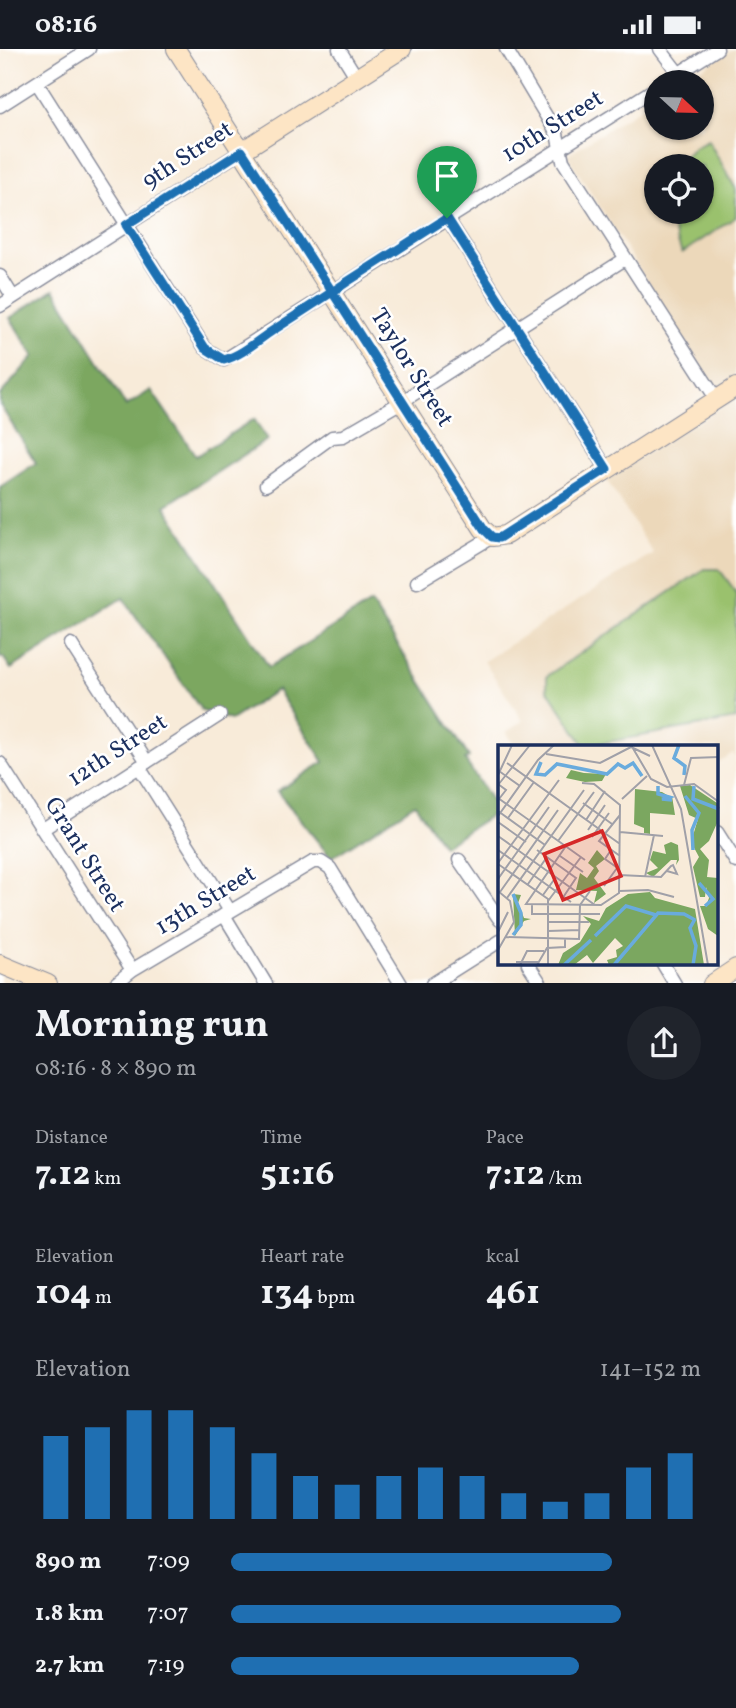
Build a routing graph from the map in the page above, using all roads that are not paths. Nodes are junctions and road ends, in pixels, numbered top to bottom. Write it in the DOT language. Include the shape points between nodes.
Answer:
graph roads {
  1 [pos="89,49"];
  2 [pos="176,49"];
  3 [pos="339,49"];
  4 [pos="402,49"];
  5 [pos="506,49"];
  6 [pos="660,49"];
  7 [pos="717,49"];
  8 [pos="676,70"];
  9 [pos="685,70"];
  10 [pos="357,78"];
  11 [pos="37,83"];
  12 [pos="644,96"];
  13 [pos="0,106"];
  14 [pos="560,148"];
  15 [pos="242,151"];
  16 [pos="447,218"];
  17 [pos="126,225"];
  18 [pos="625,259"];
  19 [pos="0,276"];
  20 [pos="334,291"];
  21 [pos="13,297"];
  22 [pos="0,306"];
  23 [pos="516,327"];
  24 [pos="736,387"];
  25 [pos="717,400"];
  26 [pos="403,401"];
  27 [pos="607,469"];
  28 [pos="266,485"];
  29 [pos="492,537"];
  30 [pos="417,582"];
  31 [pos="71,644"];
  32 [pos="220,715"];
  33 [pos="0,763"];
  34 [pos="143,765"];
  35 [pos="43,829"];
  36 [pos="718,834"];
  37 [pos="459,860"];
  38 [pos="736,862"];
  39 [pos="227,913"];
  40 [pos="498,917"];
  41 [pos="498,942"];
  42 [pos="0,964"];
  43 [pos="529,966"];
  44 [pos="664,966"];
  45 [pos="736,968"];
  46 [pos="132,970"];
  47 [pos="20,978"];
  48 [pos="48,983"];
  49 [pos="115,983"];
  50 [pos="266,983"];
  51 [pos="401,983"];
  52 [pos="432,983"];
  53 [pos="541,983"];
  54 [pos="675,983"];
  55 [pos="712,983"];
  1 -- 11 [label="street"];
  2 -- 15 [label="street, Taylor Street"];
  3 -- 10 [label="street"];
  4 -- 10 [label="street, 9th Street"];
  5 -- 14 [label="street" via="557,134"];
  6 -- 8 [label="street"];
  7 -- 9 [label="street"];
  10 -- 15 [label="street, 9th Street"];
  11 -- 13 [label="street"];
  11 -- 17 [label="street"];
  12 -- 14 [label="street, 10th Street"];
  14 -- 16 [label="street, 10th Street"];
  14 -- 18 [label="street" via="563,161"];
  15 -- 17 [label="street, 9th Street"];
  15 -- 20 [label="street, Taylor Street"];
  16 -- 20 [label="street, 10th Street"];
  16 -- 23 [label="street"];
  17 -- 20 [label="street, 10th Street" via="205,348 224,360"];
  17 -- 21 [label="street, 9th Street"];
  18 -- 23 [label="street"];
  18 -- 25 [label="street"];
  19 -- 21 [label="street"];
  20 -- 26 [label="street, Taylor Street"];
  21 -- 22 [label="street, 9th Street"];
  23 -- 26 [label="street"];
  23 -- 27 [label="street"];
  24 -- 25 [label="street"];
  25 -- 27 [label="street"];
  26 -- 28 [label="street" via="343,436 332,437"];
  26 -- 29 [label="street, Taylor Street"];
  27 -- 29 [label="street" via="504,537"];
  29 -- 30 [label="street"];
  31 -- 34 [label="street"];
  32 -- 34 [label="street, 12th Street"];
  33 -- 35 [label="street, Grant Street"];
  34 -- 35 [label="street, 12th Street"];
  34 -- 39 [label="street"];
  35 -- 46 [label="street, Grant Street"];
  36 -- 38 [label="street"];
  37 -- 40 [label="street"];
  39 -- 46 [label="street, 13th Street"];
  39 -- 50 [label="street"];
  39 -- 51 [label="street, 13th Street" via="313,862 321,862 330,868"];
  41 -- 52 [label="street"];
  42 -- 47 [label="street"];
  43 -- 53 [label="street"];
  44 -- 54 [label="street"];
  45 -- 55 [label="street"];
  46 -- 49 [label="street, 13th Street"];
  47 -- 48 [label="street"];
}
